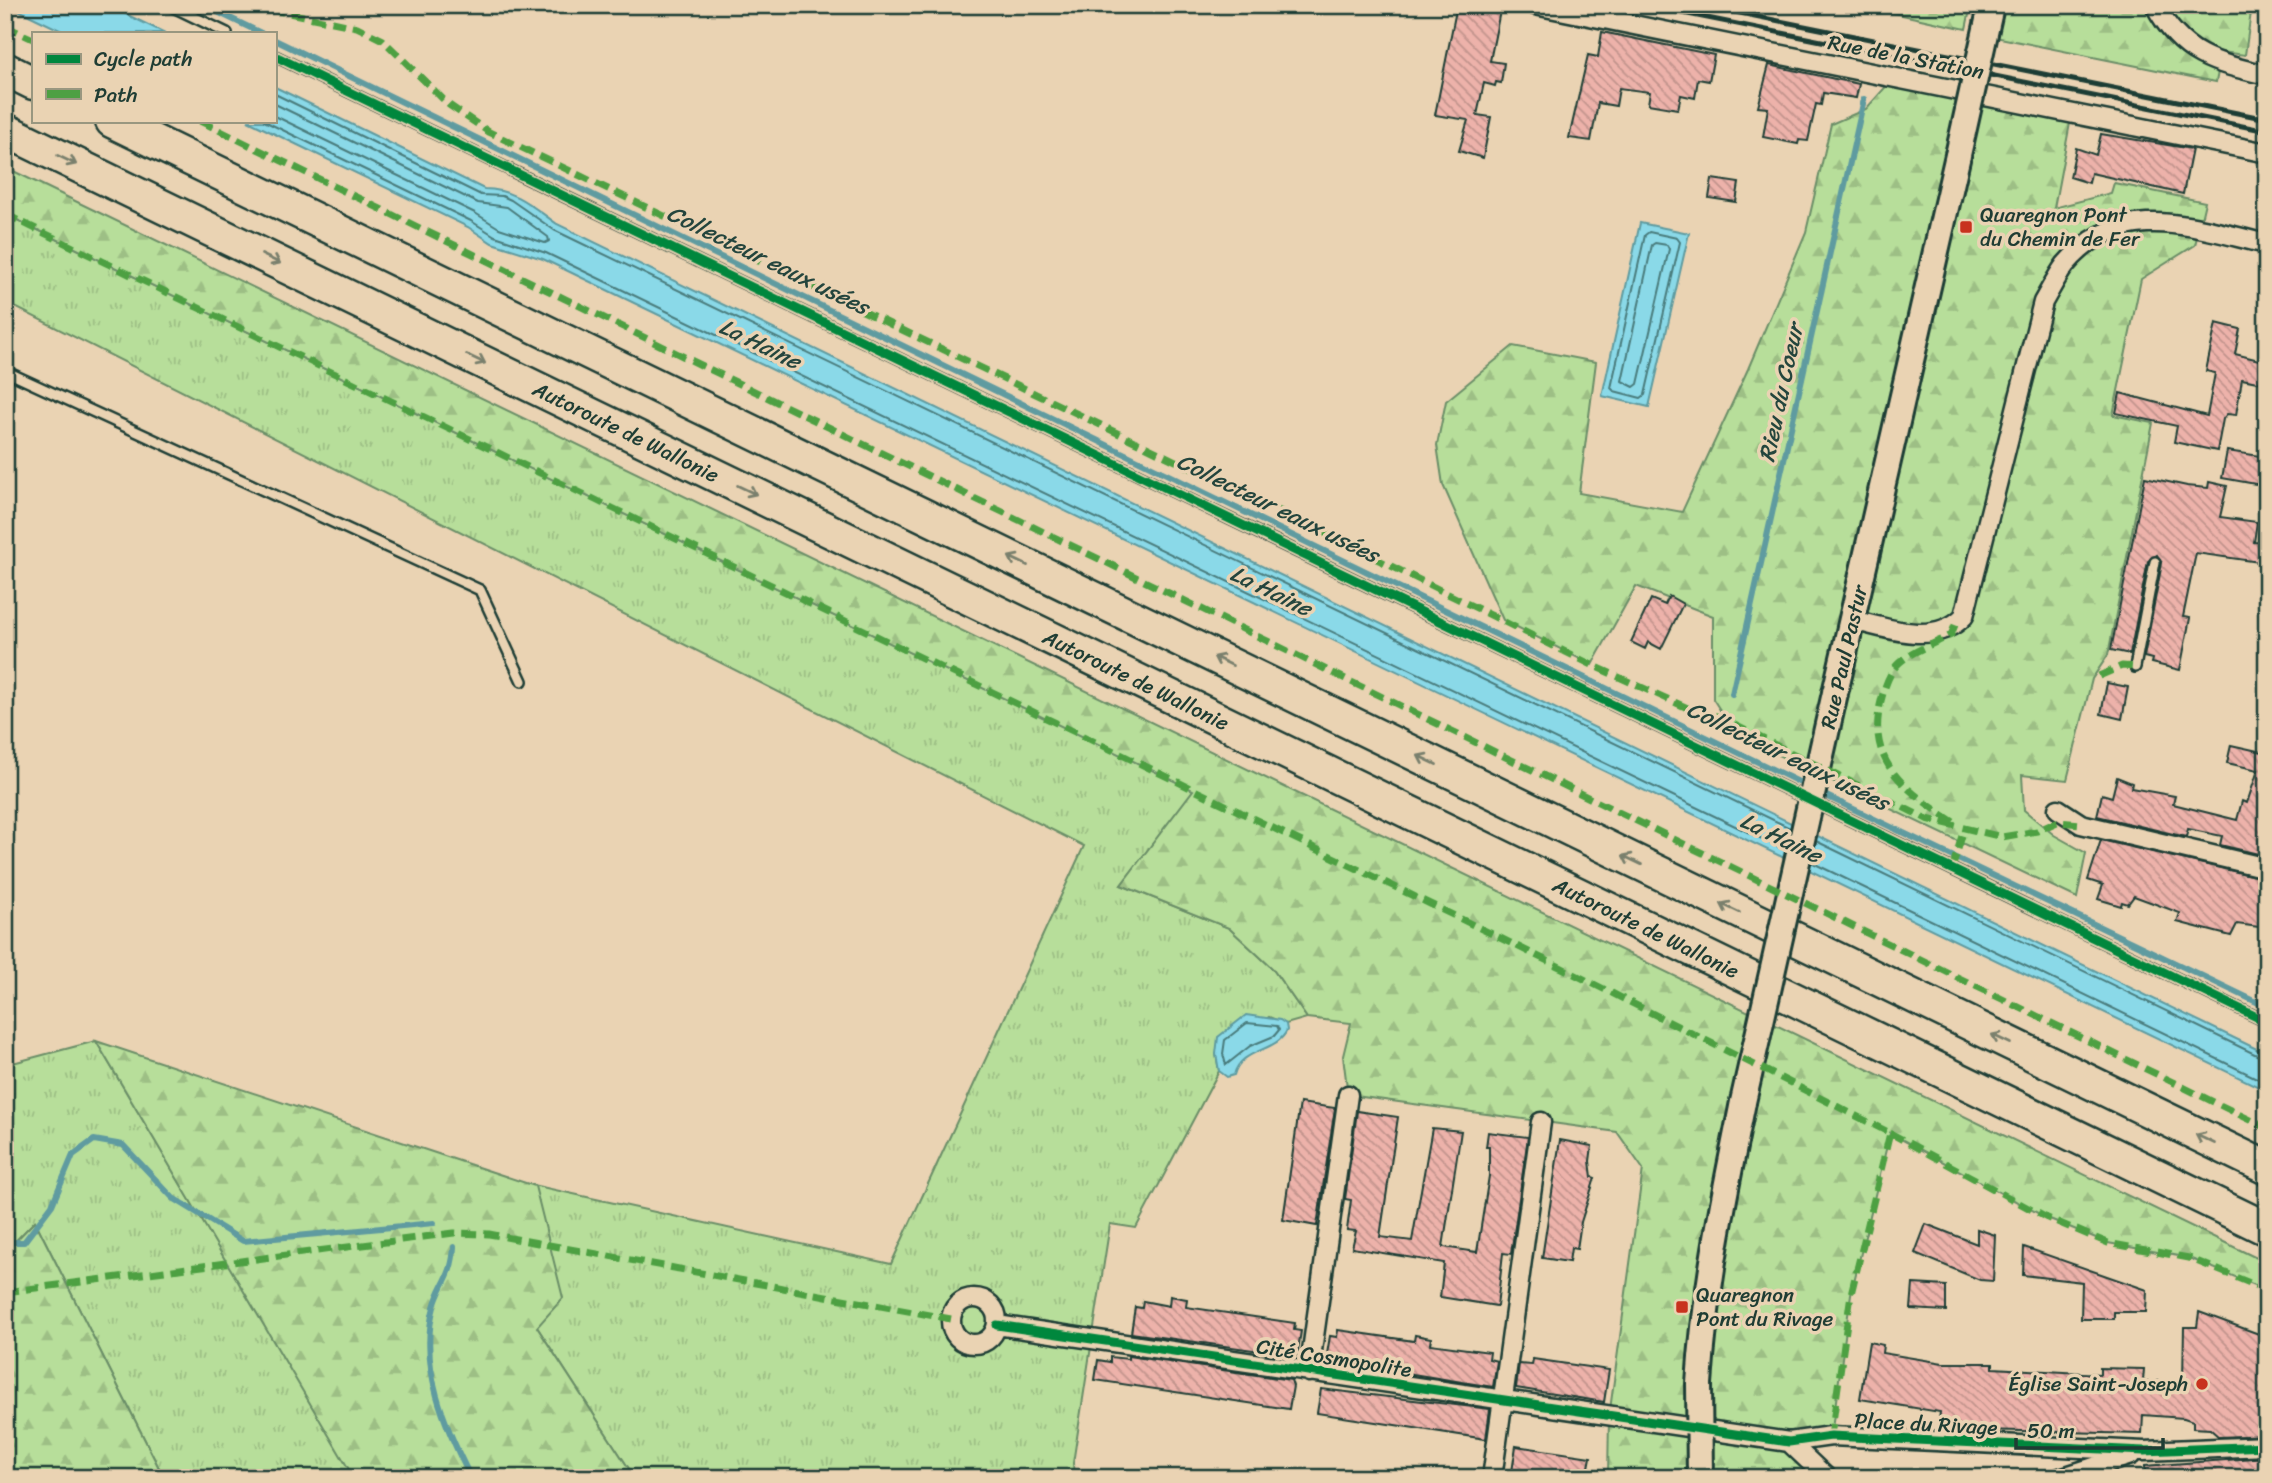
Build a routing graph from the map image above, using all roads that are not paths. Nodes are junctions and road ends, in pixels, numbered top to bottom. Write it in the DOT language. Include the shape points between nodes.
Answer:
graph roads {
  1 [pos="169,5"];
  2 [pos="1535,5"];
  3 [pos="2155,5"];
  4 [pos="1991,8"];
  5 [pos="226,32"];
  6 [pos="276,56"];
  7 [pos="5,69"];
  8 [pos="2267,75"];
  9 [pos="32,82"];
  10 [pos="114,122"];
  11 [pos="5,130"];
  12 [pos="2267,153"];
  13 [pos="2267,244"];
  14 [pos="5,371"];
  15 [pos="2155,562"];
  16 [pos="1853,620"];
  17 [pos="2135,667"];
  18 [pos="522,681"];
  19 [pos="2058,809"];
  20 [pos="2267,868"];
  21 [pos="2267,1022"];
  22 [pos="1348,1095"];
  23 [pos="1541,1122"];
  24 [pos="2267,1168"];
  25 [pos="2267,1229"];
  26 [pos="997,1325"];
  27 [pos="1309,1372"];
  28 [pos="1502,1401"];
  29 [pos="1666,1425"];
  30 [pos="1789,1441"];
  31 [pos="2267,1446"];
  32 [pos="2144,1451"];
  33 [pos="1492,1478"];
  34 [pos="1700,1478"];
  35 [pos="1827,1478"];
  36 [pos="2060,1478"];
  1 -- 5 [label="lane"];
  2 -- 12 [label="street, Rue de la Station"];
  3 -- 8 [label="street" via="2176,37 2201,56"];
  4 -- 16 [label="main road, Rue Paul Pastur, bridge"];
  6 -- 21 [label="lane"];
  7 -- 9 [label="highway"];
  24 -- 10 [label="highway, one-way"];
  11 -- 25 [label="highway, Autoroute de Wallonie, one-way"];
  13 -- 16 [label="street" via="2152,221 2124,226 2066,265 2043,302 1964,615 1955,625 1924,632"];
  14 -- 18 [label="lane" via="480,590"];
  15 -- 17 [label="lane"];
  16 -- 34 [label="main road, Rue Paul Pastur, bridge" via="1743,1102 1711,1265 1702,1324"];
  19 -- 20 [label="street" via="2081,824"];
  22 -- 27 [label="street, Cité Cosmopolite"];
  23 -- 28 [label="street"];
  26 -- 27 [label="street, Cité Cosmopolite"];
  27 -- 28 [label="street, Cité Cosmopolite"];
  28 -- 29 [label="street, Cité Cosmopolite"];
  28 -- 33 [label="street"];
  29 -- 30 [label="street, Place du Rivage"];
  30 -- 32 [label="street, Place du Rivage" via="1830,1436"];
  30 -- 35 [label="street"];
  31 -- 32 [label="street"];
  32 -- 36 [label="street"];
}
